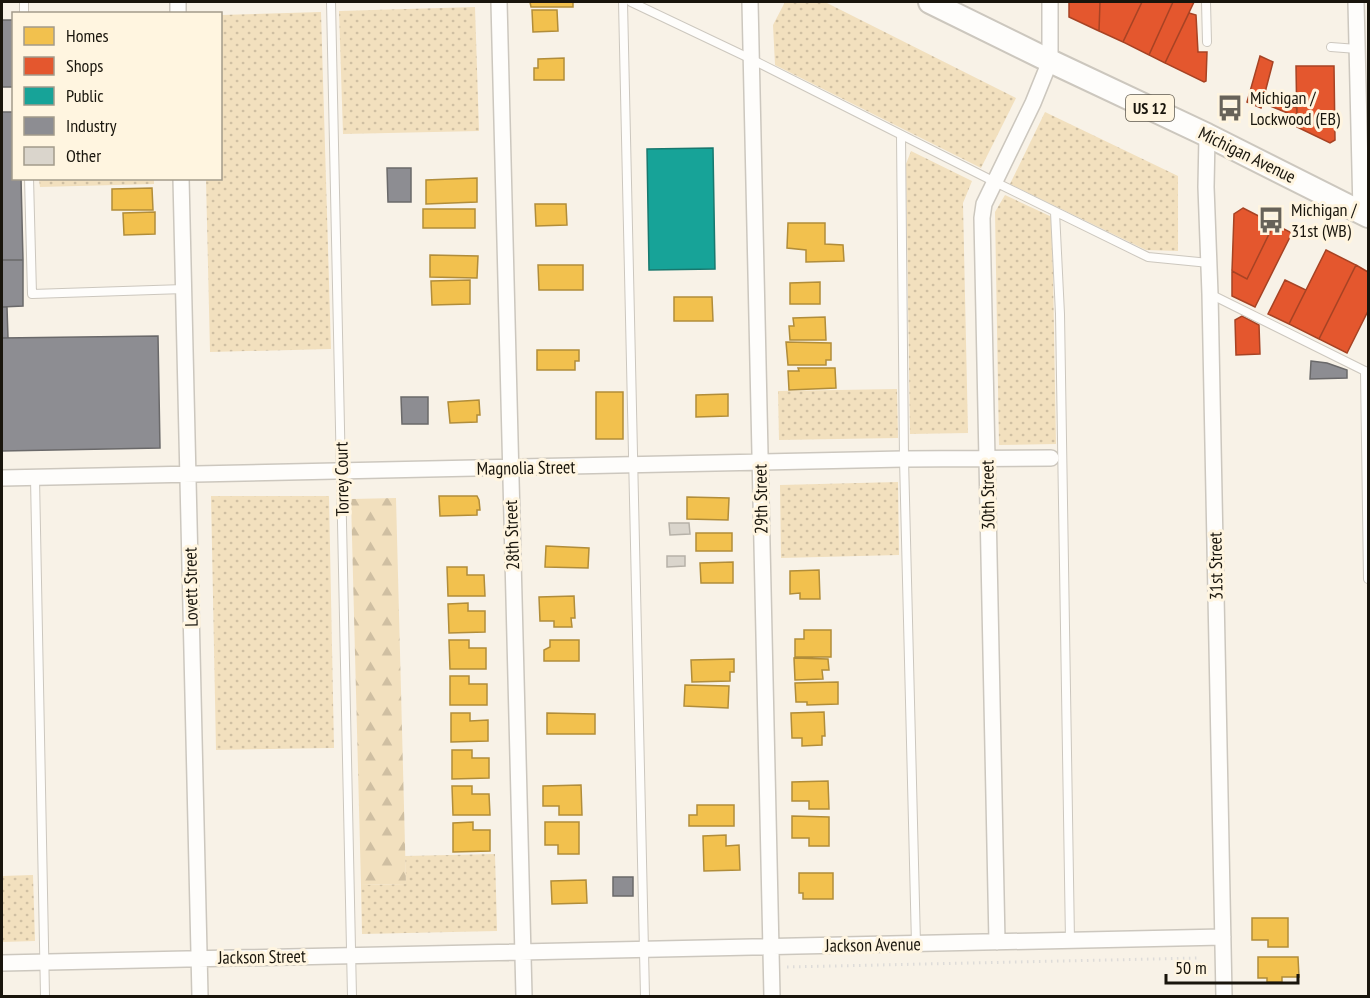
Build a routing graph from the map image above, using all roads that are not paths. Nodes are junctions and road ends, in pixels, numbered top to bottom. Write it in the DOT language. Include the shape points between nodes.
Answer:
graph roads {
  1 [pos="331,2"];
  2 [pos="499,2"];
  3 [pos="622,2"];
  4 [pos="630,2"];
  5 [pos="750,2"];
  6 [pos="930,2"];
  7 [pos="1050,2"];
  8 [pos="1206,2"];
  9 [pos="1360,11"];
  10 [pos="1207,42"];
  11 [pos="1331,48"];
  12 [pos="1357,49"];
  13 [pos="751,59"];
  14 [pos="1050,61"];
  15 [pos="1364,125"];
  16 [pos="901,135"];
  17 [pos="1208,135"];
  18 [pos="28,180"];
  19 [pos="181,180"];
  20 [pos="995,182"];
  21 [pos="1055,212"];
  22 [pos="1365,214"];
  23 [pos="1209,263"];
  24 [pos="184,289"];
  25 [pos="1210,294"];
  26 [pos="1367,372"];
  27 [pos="1051,458"];
  28 [pos="904,459"];
  29 [pos="988,459"];
  30 [pos="760,462"];
  31 [pos="632,465"];
  32 [pos="510,468"];
  33 [pos="342,472"];
  34 [pos="188,475"];
  35 [pos="2,478"];
  36 [pos="35,478"];
  37 [pos="1368,579"];
  38 [pos="1222,937"];
  39 [pos="1070,940"];
  40 [pos="997,942"];
  41 [pos="916,944"];
  42 [pos="771,946"];
  43 [pos="644,949"];
  44 [pos="523,952"];
  45 [pos="351,956"];
  46 [pos="199,959"];
  47 [pos="44,962"];
  48 [pos="2,963"];
  49 [pos="45,996"];
  50 [pos="200,996"];
  51 [pos="352,996"];
  52 [pos="524,996"];
  53 [pos="645,996"];
  54 [pos="772,996"];
  55 [pos="1224,996"];
  1 -- 33 [label="lane, Torrey Court"];
  2 -- 32 [label="street, 28th Street"];
  3 -- 31 [label="lane"];
  4 -- 13 [label="lane"];
  5 -- 13 [label="street, 29th Street"];
  6 -- 14 [label="main road, Michigan Avenue / US 12"];
  7 -- 14 [label="street"];
  8 -- 10 [label="lane"];
  9 -- 12 [label="street"];
  11 -- 12 [label="lane"];
  12 -- 15 [label="street"];
  13 -- 16 [label="lane"];
  13 -- 30 [label="street, 29th Street"];
  14 -- 17 [label="main road, Michigan Avenue / US 12"];
  14 -- 20 [label="street, 30th Street"];
  15 -- 22 [label="street"];
  16 -- 20 [label="lane"];
  16 -- 28 [label="lane"];
  17 -- 22 [label="main road, Michigan Avenue / US 12"];
  17 -- 23 [label="street, 31st Street"];
  18 -- 24 [label="lane" via="32,294"];
  19 -- 24 [label="street, Lovett Street"];
  20 -- 21 [label="lane"];
  20 -- 29 [label="street, 30th Street" via="982,218"];
  21 -- 23 [label="lane" via="1148,257"];
  21 -- 39 [label="lane"];
  23 -- 25 [label="street, 31st Street"];
  24 -- 34 [label="street, Lovett Street"];
  25 -- 26 [label="lane"];
  25 -- 38 [label="street, 31st Street"];
  26 -- 37 [label="lane"];
  27 -- 29 [label="street, Magnolia Street"];
  28 -- 29 [label="street, Magnolia Street"];
  28 -- 30 [label="street, Magnolia Street"];
  28 -- 41 [label="lane"];
  29 -- 40 [label="street, 30th Street"];
  30 -- 31 [label="street, Magnolia Street"];
  30 -- 42 [label="street, 29th Street"];
  31 -- 32 [label="street, Magnolia Street"];
  31 -- 43 [label="lane"];
  32 -- 33 [label="street, Magnolia Street"];
  32 -- 44 [label="street, 28th Street"];
  33 -- 34 [label="street, Magnolia Street"];
  33 -- 45 [label="lane, Torrey Court"];
  34 -- 36 [label="street, Magnolia Street"];
  34 -- 46 [label="street, Lovett Street"];
  35 -- 36 [label="street, Magnolia Street"];
  36 -- 47 [label="lane"];
  38 -- 39 [label="street, Jackson Avenue"];
  38 -- 55 [label="street, 31st Street"];
  39 -- 40 [label="street, Jackson Avenue"];
  40 -- 41 [label="street, Jackson Avenue"];
  41 -- 42 [label="street, Jackson Avenue"];
  42 -- 43 [label="street, Jackson Avenue"];
  42 -- 54 [label="street, 29th Street"];
  43 -- 44 [label="street, Jackson Avenue"];
  43 -- 53 [label="lane"];
  44 -- 45 [label="street, Jackson Street"];
  44 -- 52 [label="street, 28th Street"];
  45 -- 46 [label="street, Jackson Street"];
  45 -- 51 [label="lane, Torrey Court"];
  46 -- 47 [label="street, Jackson Street"];
  46 -- 50 [label="street, Lovett Street"];
  47 -- 48 [label="street, Jackson Street"];
  47 -- 49 [label="lane"];
}
